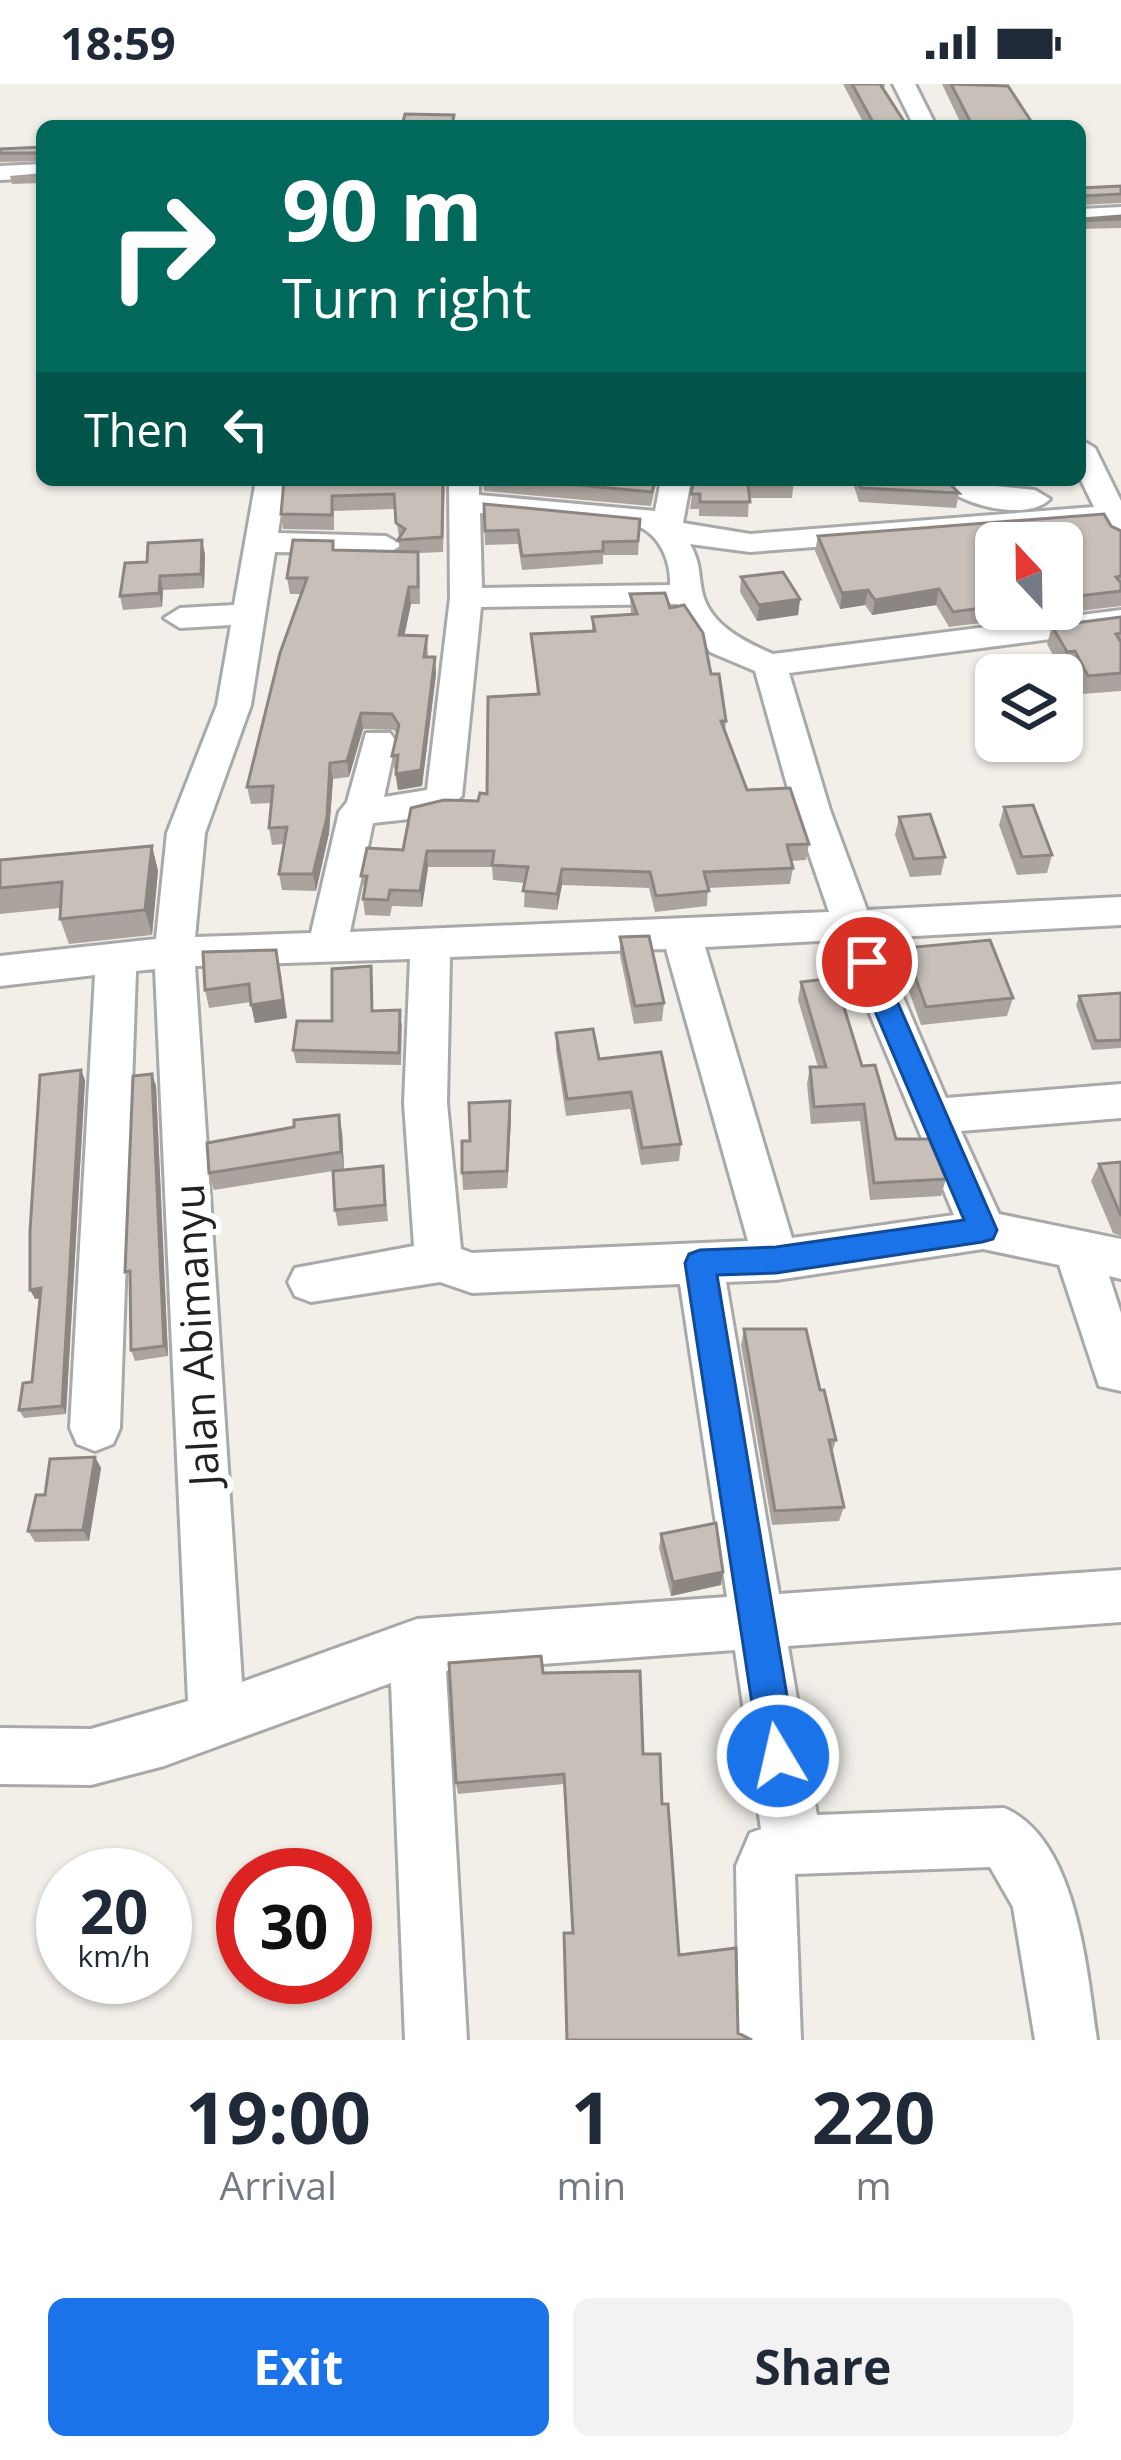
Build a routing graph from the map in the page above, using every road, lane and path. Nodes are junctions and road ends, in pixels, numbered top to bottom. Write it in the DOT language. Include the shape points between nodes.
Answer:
graph roads {
  1 [pos="904,84"];
  2 [pos="922,120"];
  3 [pos="36,171"];
  4 [pos="0,173"];
  5 [pos="1121,214"];
  6 [pos="1086,216"];
  7 [pos="1086,457"];
  8 [pos="1086,462"];
  9 [pos="1121,463"];
  10 [pos="270,486"];
  11 [pos="675,486"];
  12 [pos="959,486"];
  13 [pos="464,492"];
  14 [pos="1112,516"];
  15 [pos="666,529"];
  16 [pos="261,542"];
  17 [pos="386,545"];
  18 [pos="686,594"];
  19 [pos="466,598"];
  20 [pos="250,614"];
  21 [pos="180,618"];
  22 [pos="1121,620"];
  23 [pos="770,664"];
  24 [pos="378,741"];
  25 [pos="364,808"];
  26 [pos="1121,911"];
  27 [pos="850,924"];
  28 [pos="681,933"];
  29 [pos="431,942"];
  30 [pos="328,944"];
  31 [pos="174,952"];
  32 [pos="116,959"];
  33 [pos="0,971"];
  34 [pos="1121,1101"];
  35 [pos="933,1116"];
  36 [pos="982,1230"];
  37 [pos="1099,1253"];
  38 [pos="776,1260"];
  39 [pos="440,1262"];
  40 [pos="700,1263"];
  41 [pos="311,1282"];
  42 [pos="1116,1370"];
  43 [pos="95,1428"];
  44 [pos="1121,1596"];
  45 [pos="757,1624"];
  46 [pos="418,1646"];
  47 [pos="217,1718"];
  48 [pos="0,1756"];
  49 [pos="793,1845"];
  50 [pos="436,2040"];
  51 [pos="770,2040"];
  52 [pos="1066,2040"];
  1 -- 2 [label="street"];
  3 -- 4 [label="street"];
  5 -- 6 [label="street"];
  7 -- 9 [label="street"];
  8 -- 14 [label="street"];
  10 -- 16 [label="street, Jalan Abimanyu"];
  11 -- 15 [label="street"];
  12 -- 14 [label="street"];
  13 -- 15 [label="street" via="647,518"];
  13 -- 19 [label="street"];
  14 -- 15 [label="street" via="750,543"];
  15 -- 18 [label="street" via="687,568"];
  16 -- 17 [label="street"];
  16 -- 20 [label="street, Jalan Abimanyu"];
  18 -- 19 [label="street"];
  18 -- 23 [label="street" via="722,645"];
  19 -- 25 [label="street" via="444,796 424,807"];
  20 -- 21 [label="street"];
  20 -- 31 [label="street, Jalan Abimanyu" via="234,705 186,832"];
  22 -- 23 [label="street"];
  23 -- 27 [label="street" via="791,754"];
  24 -- 25 [label="street"];
  25 -- 30 [label="street" via="355,815"];
  26 -- 27 [label="street"];
  27 -- 28 [label="street"];
  27 -- 35 [label="street"];
  28 -- 29 [label="street"];
  28 -- 38 [label="street"];
  29 -- 30 [label="street"];
  29 -- 39 [label="street" via="428,1091"];
  30 -- 31 [label="street"];
  31 -- 32 [label="street"];
  31 -- 47 [label="street, Jalan Abimanyu"];
  32 -- 33 [label="street"];
  32 -- 43 [label="street"];
  34 -- 35 [label="street"];
  35 -- 36 [label="street"];
  36 -- 37 [label="street"];
  36 -- 38 [label="street"];
  37 -- 42 [label="street"];
  38 -- 40 [label="street"];
  39 -- 40 [label="street" via="472,1273"];
  39 -- 41 [label="street"];
  40 -- 45 [label="street"];
  44 -- 45 [label="street"];
  45 -- 46 [label="street"];
  45 -- 49 [label="street"];
  46 -- 47 [label="street"];
  46 -- 50 [label="street"];
  47 -- 48 [label="street" via="92,1757"];
  49 -- 51 [label="street" via="765,1866"];
  49 -- 52 [label="street" via="1004,1837 1044,1898"];
}
